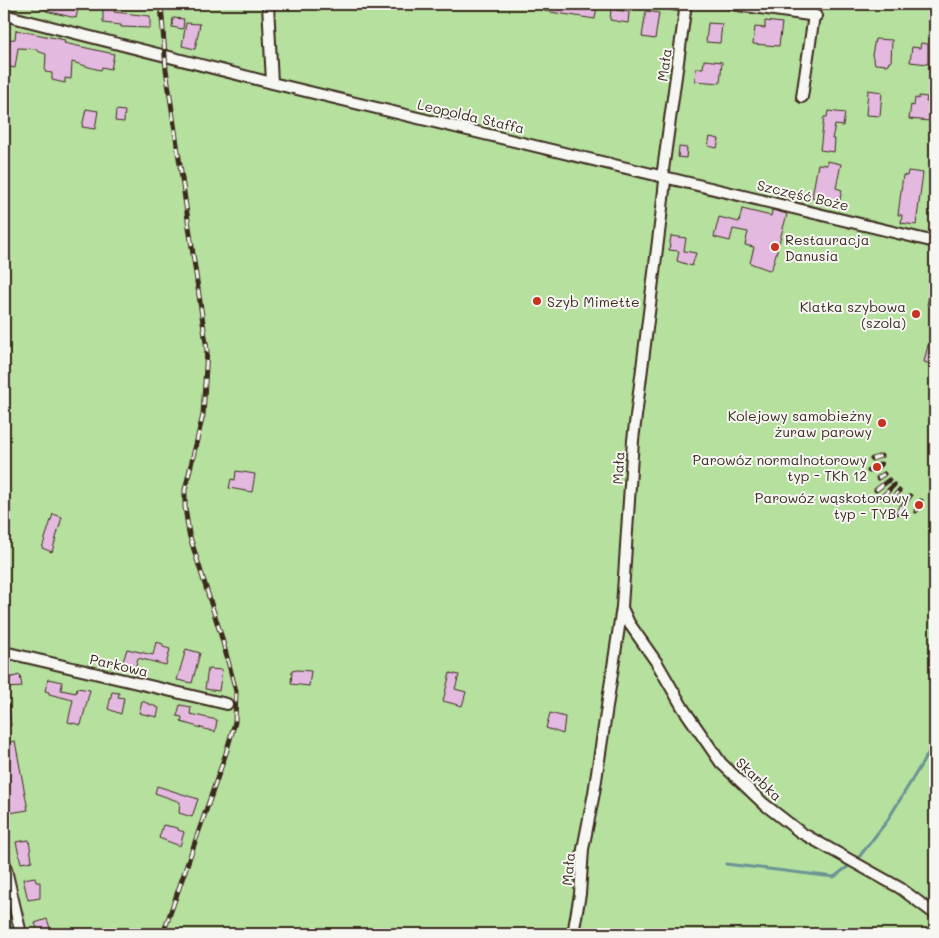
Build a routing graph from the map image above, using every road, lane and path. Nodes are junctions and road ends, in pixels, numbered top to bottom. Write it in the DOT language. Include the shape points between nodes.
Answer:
graph roads {
  1 [pos="268,4"];
  2 [pos="673,4"];
  3 [pos="732,4"];
  4 [pos="686,5"];
  5 [pos="4,15"];
  6 [pos="272,83"];
  7 [pos="802,97"];
  8 [pos="664,176"];
  9 [pos="935,242"];
  10 [pos="622,607"];
  11 [pos="4,652"];
  12 [pos="227,704"];
  13 [pos="4,861"];
  14 [pos="935,914"];
  15 [pos="22,934"];
  16 [pos="573,934"];
  1 -- 6 [label="street"];
  2 -- 4 [label="street"];
  3 -- 7 [label="street" via="815,16"];
  4 -- 8 [label="street, Mała" via="662,170"];
  5 -- 6 [label="street, Leopolda Staffa"];
  6 -- 8 [label="street, Leopolda Staffa"];
  8 -- 9 [label="street, Szczęść Boże"];
  8 -- 10 [label="street, Mała" via="633,440"];
  10 -- 14 [label="street, Skarbka" via="682,708 728,770 800,832 901,889"];
  10 -- 16 [label="street, Mała"];
  11 -- 12 [label="street, Parkowa"];
  13 -- 15 [label="street"];
}
